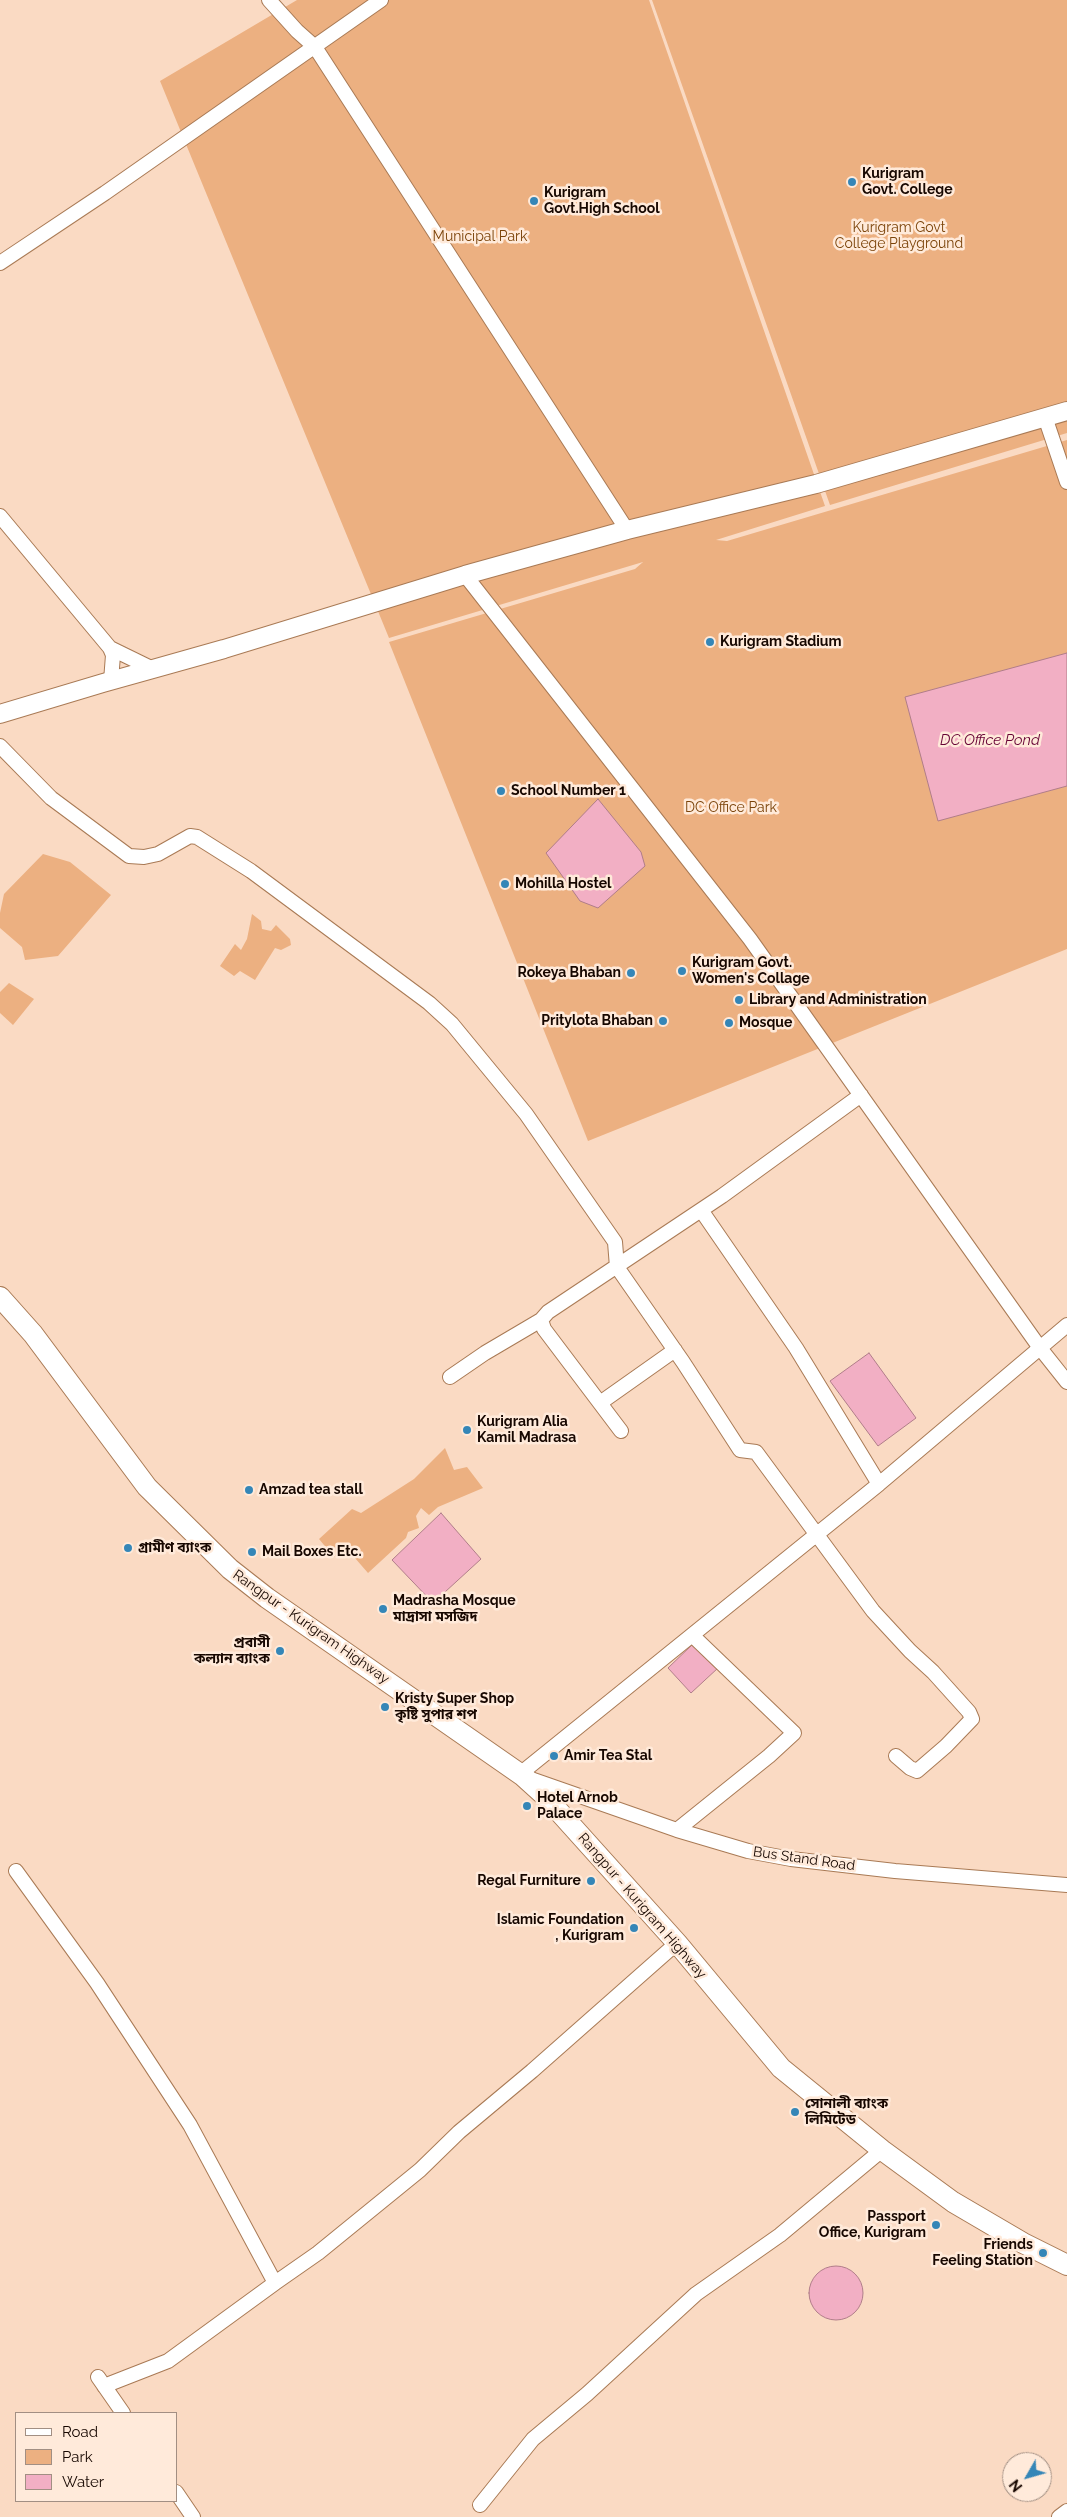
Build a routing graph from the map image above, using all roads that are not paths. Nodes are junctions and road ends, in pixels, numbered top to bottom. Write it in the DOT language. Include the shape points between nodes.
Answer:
graph roads {
  1 [pos="269,0"];
  2 [pos="381,0"];
  3 [pos="315,47"];
  4 [pos="0,263"];
  5 [pos="1067,411"];
  6 [pos="1044,417"];
  7 [pos="1067,482"];
  8 [pos="0,516"];
  9 [pos="627,530"];
  10 [pos="465,575"];
  11 [pos="110,648"];
  12 [pos="153,669"];
  13 [pos="111,681"];
  14 [pos="0,714"];
  15 [pos="0,746"];
  16 [pos="861,1095"];
  17 [pos="702,1210"];
  18 [pos="617,1267"];
  19 [pos="0,1297"];
  20 [pos="541,1320"];
  21 [pos="1067,1325"];
  22 [pos="1040,1348"];
  23 [pos="675,1350"];
  24 [pos="450,1378"];
  25 [pos="1067,1382"];
  26 [pos="597,1399"];
  27 [pos="621,1431"];
  28 [pos="879,1484"];
  29 [pos="817,1533"];
  30 [pos="693,1636"];
  31 [pos="896,1756"];
  32 [pos="521,1775"];
  33 [pos="677,1830"];
  34 [pos="16,1871"];
  35 [pos="1067,1885"];
  36 [pos="677,1944"];
  37 [pos="882,2150"];
  38 [pos="1067,2265"];
  39 [pos="275,2283"];
  40 [pos="122,2412"];
  41 [pos="178,2495"];
  42 [pos="480,2505"];
  43 [pos="1067,2511"];
  44 [pos="193,2517"];
  45 [pos="1058,2517"];
  1 -- 3 [label="street"];
  2 -- 3 [label="street"];
  3 -- 4 [label="street"];
  3 -- 9 [label="street"];
  5 -- 6 [label="main road"];
  6 -- 7 [label="street"];
  6 -- 9 [label="main road" via="816,484"];
  8 -- 11 [label="street"];
  9 -- 10 [label="main road"];
  10 -- 12 [label="main road"];
  10 -- 16 [label="street" via="750,939"];
  11 -- 12 [label="street"];
  11 -- 13 [label="street" via="113,655"];
  12 -- 13 [label="main road"];
  13 -- 14 [label="main road"];
  15 -- 18 [label="street" via="51,798 129,856 158,854 190,836 197,838 251,872 429,1003 482,1058 526,1114 615,1242"];
  16 -- 17 [label="street"];
  16 -- 22 [label="street"];
  17 -- 18 [label="street"];
  17 -- 28 [label="street" via="796,1348"];
  18 -- 20 [label="street" via="548,1312"];
  18 -- 23 [label="street"];
  19 -- 32 [label="highway, Rangpur - Kurigram Highway" via="33,1334 147,1487 230,1569"];
  20 -- 24 [label="street"];
  20 -- 26 [label="street" via="544,1329"];
  21 -- 22 [label="street"];
  22 -- 25 [label="street"];
  22 -- 28 [label="street"];
  23 -- 26 [label="street"];
  23 -- 29 [label="street" via="740,1450 756,1452"];
  26 -- 27 [label="street"];
  28 -- 29 [label="street"];
  29 -- 30 [label="street"];
  29 -- 31 [label="street" via="873,1611 933,1672 972,1719 917,1771"];
  30 -- 32 [label="street"];
  30 -- 33 [label="street" via="794,1734"];
  32 -- 33 [label="street, Bus Stand Road"];
  32 -- 36 [label="highway, Rangpur - Kurigram Highway" via="544,1795"];
  33 -- 35 [label="street, Bus Stand Road" via="748,1851 791,1859"];
  34 -- 39 [label="street" via="97,1983 190,2125"];
  36 -- 37 [label="highway, Rangpur - Kurigram Highway" via="781,2068"];
  36 -- 39 [label="street" via="459,2132 420,2170 318,2254"];
  37 -- 38 [label="highway, Rangpur - Kurigram Highway" via="953,2202 1023,2244"];
  37 -- 42 [label="street" via="780,2235 696,2294 533,2439"];
  39 -- 40 [label="street" via="168,2362 101,2381"];
  41 -- 44 [label="street"];
  43 -- 45 [label="street"];
}
